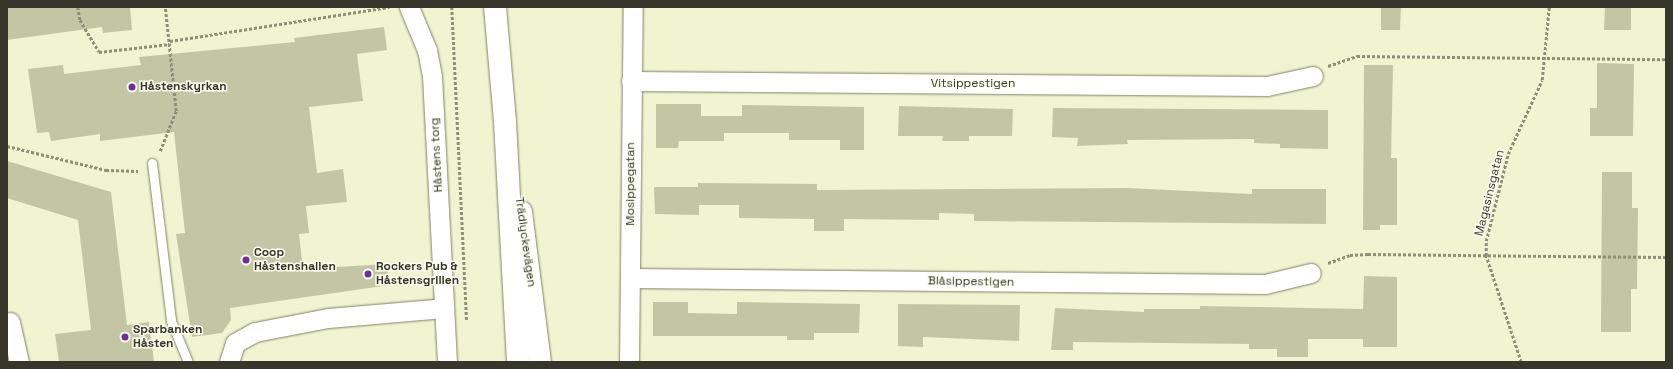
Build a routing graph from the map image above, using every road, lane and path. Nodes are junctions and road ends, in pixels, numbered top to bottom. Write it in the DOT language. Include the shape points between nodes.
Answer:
graph roads {
  1 [pos="78,7"];
  2 [pos="165,7"];
  3 [pos="389,7"];
  4 [pos="409,7"];
  5 [pos="452,7"];
  6 [pos="495,7"];
  7 [pos="633,7"];
  8 [pos="1549,7"];
  9 [pos="170,43"];
  10 [pos="1546,57"];
  11 [pos="1666,59"];
  12 [pos="1313,76"];
  13 [pos="631,81"];
  14 [pos="505,122"];
  15 [pos="7,146"];
  16 [pos="152,166"];
  17 [pos="1486,256"];
  18 [pos="1666,257"];
  19 [pos="1311,273"];
  20 [pos="630,278"];
  21 [pos="444,308"];
  22 [pos="10,322"];
  23 [pos="467,322"];
  24 [pos="19,362"];
  25 [pos="188,362"];
  26 [pos="229,362"];
  27 [pos="447,362"];
  28 [pos="518,362"];
  29 [pos="540,362"];
  30 [pos="629,362"];
  31 [pos="1521,362"];
  1 -- 9 [label="path" via="80,20 99,52"];
  2 -- 9 [label="path"];
  3 -- 9 [label="path"];
  4 -- 21 [label="street, Håstens torg" via="427,50 432,76"];
  5 -- 23 [label="path"];
  6 -- 14 [label="street, Trädlyckevägen"];
  7 -- 13 [label="street, Mosippegatan"];
  8 -- 10 [label="path, Magasinsgatan"];
  9 -- 16 [label="path" via="176,111 172,126"];
  10 -- 11 [label="path"];
  10 -- 12 [label="path" via="1356,56 1329,66"];
  10 -- 17 [label="path, Magasinsgatan" via="1538,94 1503,171"];
  12 -- 13 [label="street, Vitsippestigen" via="1267,86"];
  13 -- 20 [label="street, Mosippegatan"];
  14 -- 28 [label="street, Trädlyckevägen"];
  14 -- 29 [label="street, Trädlyckevägen"];
  15 -- 16 [label="path" via="106,170"];
  16 -- 25 [label="lane" via="170,321"];
  17 -- 18 [label="path"];
  17 -- 19 [label="path" via="1350,255"];
  17 -- 31 [label="path, Magasinsgatan"];
  19 -- 20 [label="street, Blåsippestigen" via="1265,284"];
  20 -- 30 [label="street, Mosippegatan"];
  21 -- 26 [label="street" via="328,318 255,332 235,343"];
  21 -- 27 [label="street, Håstens torg"];
  22 -- 24 [label="street"];
}
